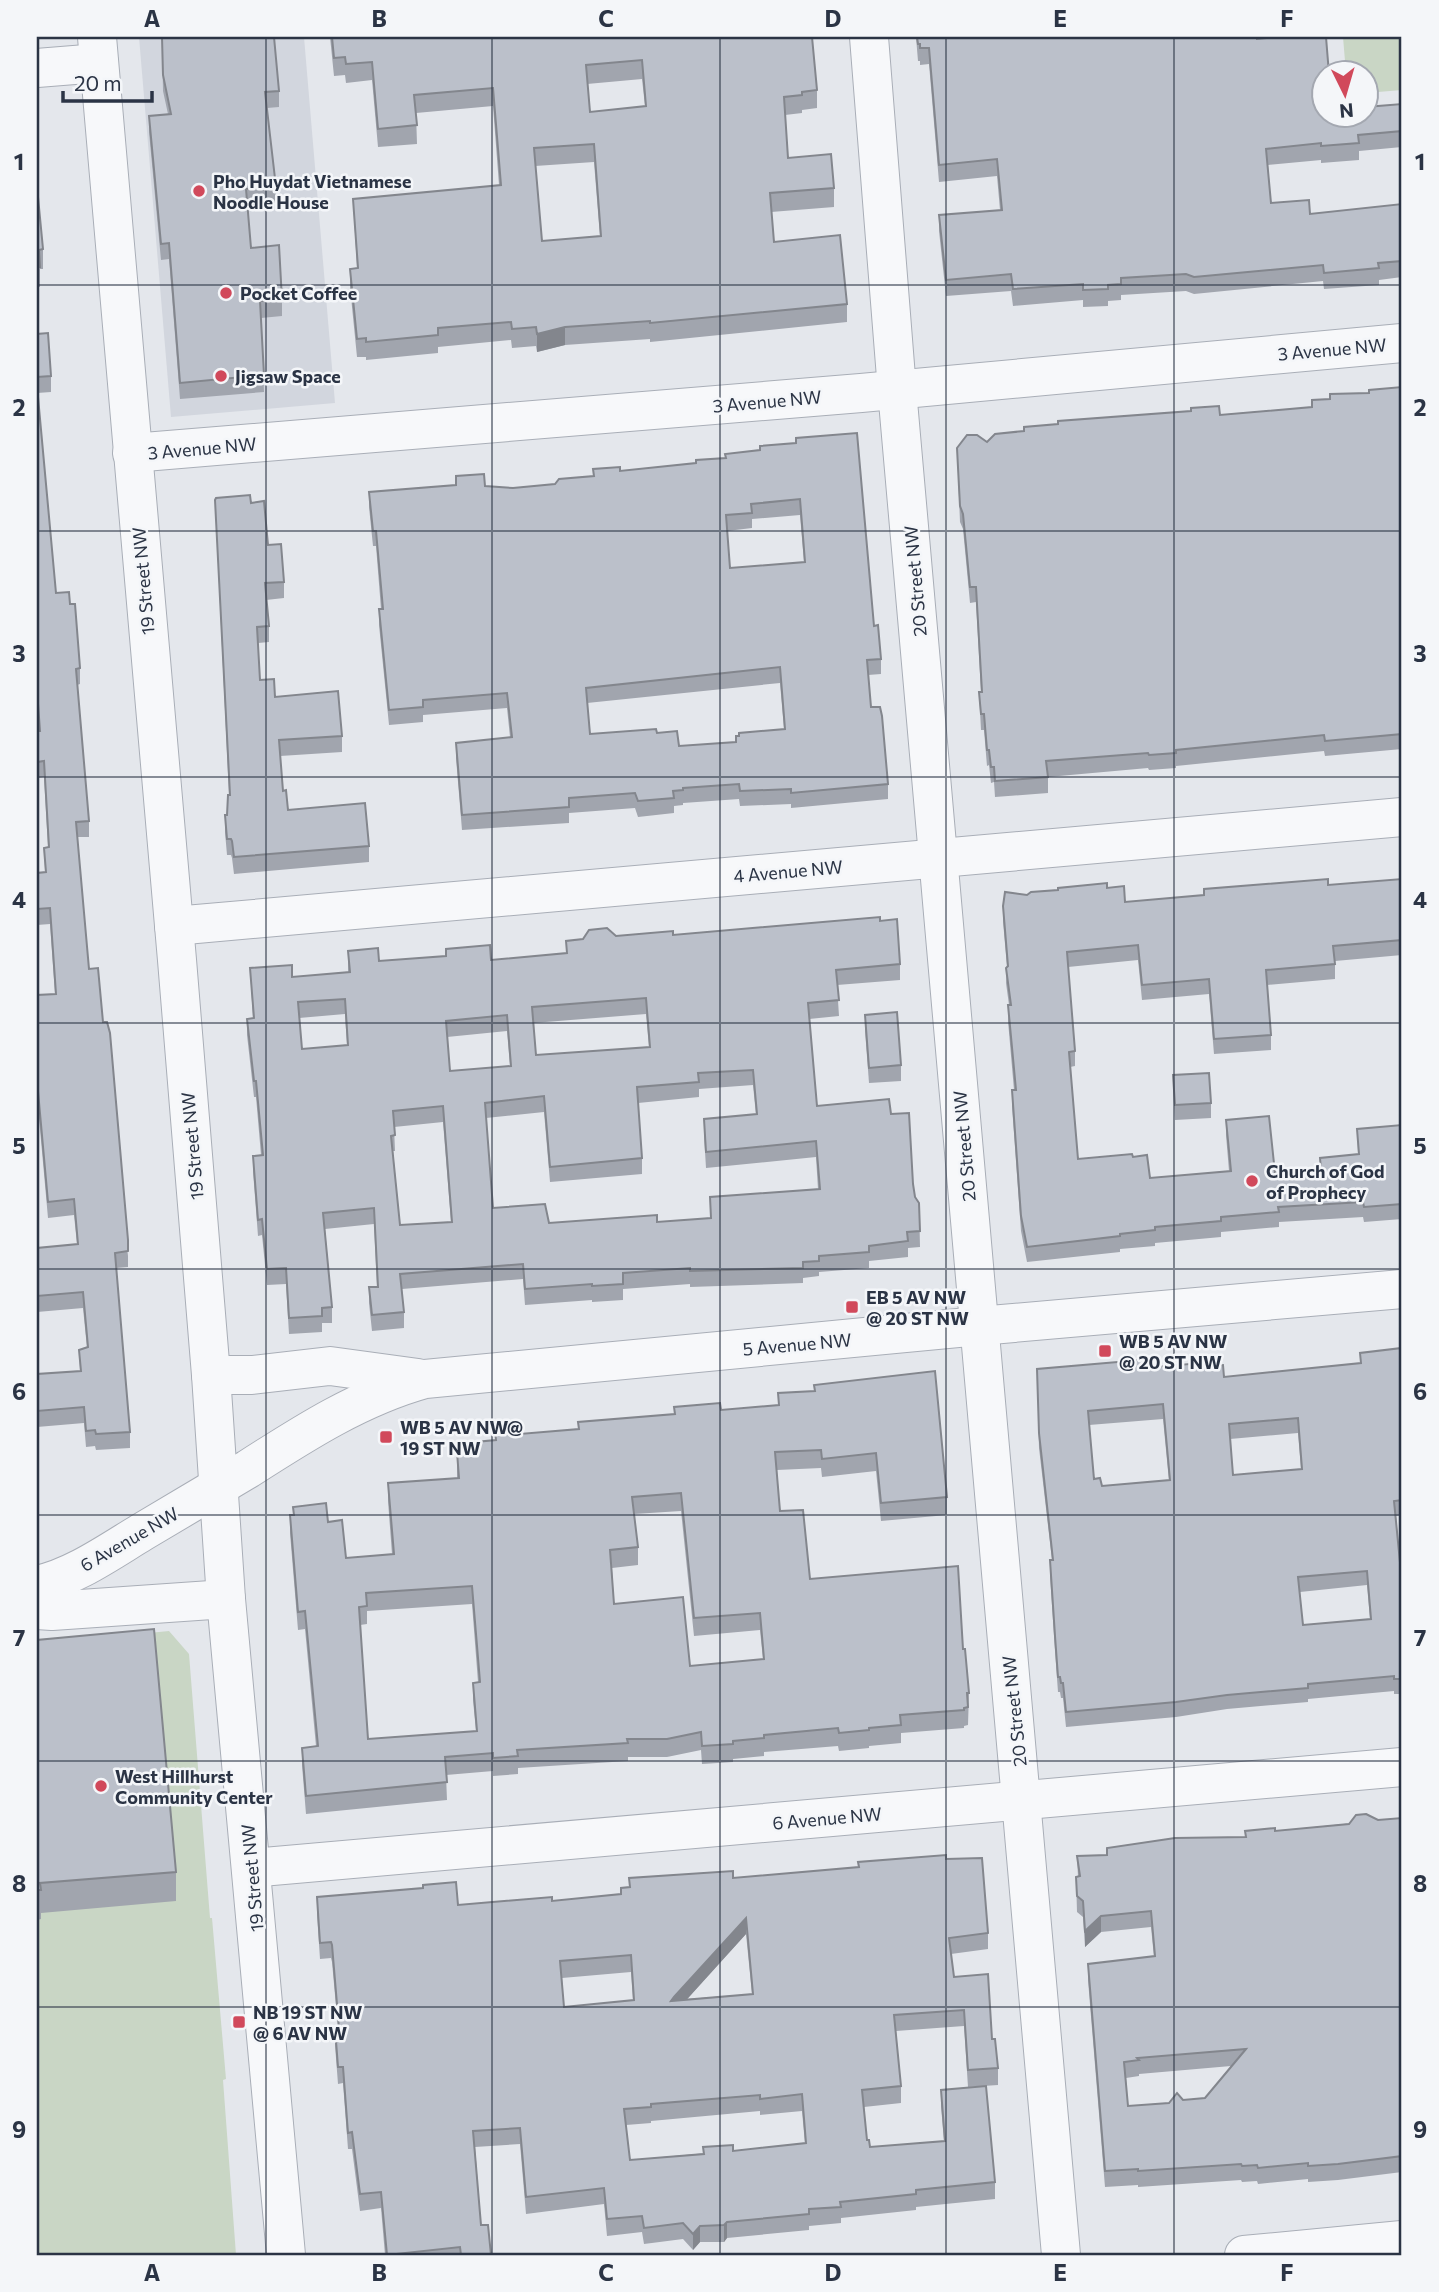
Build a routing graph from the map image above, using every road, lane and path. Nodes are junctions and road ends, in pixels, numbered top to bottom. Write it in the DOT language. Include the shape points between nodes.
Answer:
graph roads {
  1 [pos="869,37"];
  2 [pos="98,50"];
  3 [pos="37,68"];
  4 [pos="1402,343"];
  5 [pos="897,390"];
  6 [pos="132,453"];
  7 [pos="1402,817"];
  8 [pos="940,858"];
  9 [pos="174,926"];
  10 [pos="1402,1289"];
  11 [pos="979,1326"];
  12 [pos="211,1375"];
  13 [pos="425,1379"];
  14 [pos="218,1487"];
  15 [pos="37,1585"];
  16 [pos="226,1600"];
  17 [pos="37,1610"];
  18 [pos="1402,1767"];
  19 [pos="1022,1801"];
  20 [pos="251,1868"];
  21 [pos="1402,2240"];
  22 [pos="286,2255"];
  23 [pos="1061,2255"];
  24 [pos="1244,2255"];
  1 -- 5 [label="street, 20 Street NW"];
  2 -- 3 [label="street"];
  2 -- 6 [label="street, 19 Street NW"];
  4 -- 5 [label="street, 3 Avenue NW"];
  5 -- 6 [label="street, 3 Avenue NW"];
  5 -- 8 [label="street, 20 Street NW"];
  6 -- 9 [label="street, 19 Street NW"];
  7 -- 8 [label="street, 4 Avenue NW"];
  8 -- 9 [label="street, 4 Avenue NW"];
  8 -- 11 [label="street, 20 Street NW"];
  9 -- 12 [label="street, 19 Street NW"];
  10 -- 11 [label="street, 5 Avenue NW"];
  11 -- 13 [label="street, 5 Avenue NW"];
  11 -- 19 [label="street, 20 Street NW"];
  12 -- 13 [label="street" via="330,1366"];
  12 -- 14 [label="street, 19 Street NW"];
  13 -- 14 [label="street, 5 Avenue NW" via="358,1404"];
  14 -- 15 [label="street, 6 Avenue NW" via="92,1562"];
  14 -- 16 [label="street, 19 Street NW"];
  16 -- 17 [label="street"];
  16 -- 20 [label="street, 19 Street NW"];
  18 -- 19 [label="street, 6 Avenue NW"];
  19 -- 20 [label="street, 6 Avenue NW"];
  19 -- 23 [label="street, 20 Street NW"];
  20 -- 22 [label="street, 19 Street NW"];
  21 -- 24 [label="street"];
}
